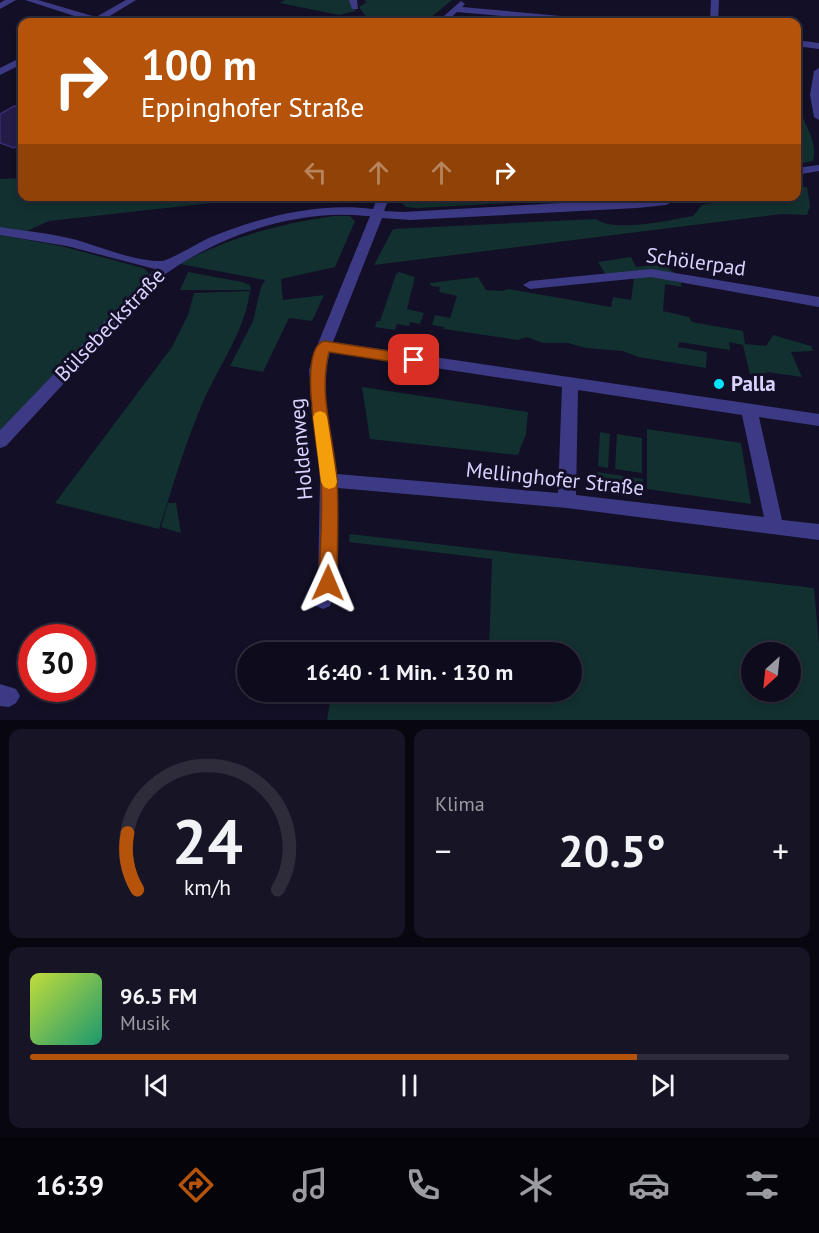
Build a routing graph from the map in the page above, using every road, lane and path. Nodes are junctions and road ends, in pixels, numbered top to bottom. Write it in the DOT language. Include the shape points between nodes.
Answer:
graph roads {
  1 [pos="12,0"];
  2 [pos="29,0"];
  3 [pos="132,0"];
  4 [pos="466,0"];
  5 [pos="715,0"];
  6 [pos="0,6"];
  7 [pos="455,9"];
  8 [pos="86,18"];
  9 [pos="100,18"];
  10 [pos="445,18"];
  11 [pos="551,18"];
  12 [pos="714,18"];
  13 [pos="801,44"];
  14 [pos="819,46"];
  15 [pos="18,62"];
  16 [pos="819,71"];
  17 [pos="0,72"];
  18 [pos="819,117"];
  19 [pos="819,168"];
  20 [pos="801,171"];
  21 [pos="382,201"];
  22 [pos="666,201"];
  23 [pos="378,214"];
  24 [pos="0,231"];
  25 [pos="165,266"];
  26 [pos="530,285"];
  27 [pos="819,302"];
  28 [pos="324,346"];
  29 [pos="570,384"];
  30 [pos="749,410"];
  31 [pos="819,420"];
  32 [pos="0,441"];
  33 [pos="329,480"];
  34 [pos="567,501"];
  35 [pos="775,527"];
  36 [pos="819,532"];
  37 [pos="323,600"];
  1 -- 6 [label="street"];
  2 -- 8 [label="street"];
  3 -- 9 [label="street"];
  4 -- 7 [label="street"];
  5 -- 12 [label="street"];
  7 -- 10 [label="street"];
  7 -- 11 [label="street"];
  13 -- 14 [label="street"];
  15 -- 17 [label="street"];
  16 -- 18 [label="street" via="815,95"];
  19 -- 20 [label="street"];
  21 -- 23 [label="street, Holdenweg"];
  22 -- 23 [label="street, Bülsebeckstraße" via="407,216"];
  23 -- 25 [label="street, Bülsebeckstraße" via="351,211 288,219 230,235"];
  23 -- 28 [label="street, Holdenweg"];
  24 -- 25 [label="street" via="68,242"];
  25 -- 32 [label="street, Bülsebeckstraße"];
  26 -- 27 [label="street, Schölerpad" via="651,273"];
  28 -- 29 [label="street"];
  28 -- 33 [label="street, Holdenweg" via="317,386"];
  29 -- 30 [label="street"];
  29 -- 34 [label="street"];
  30 -- 31 [label="street"];
  30 -- 35 [label="street"];
  33 -- 34 [label="street, Mellinghofer Straße"];
  33 -- 37 [label="street, Holdenweg" via="328,583"];
  34 -- 35 [label="street, Mellinghofer Straße"];
  35 -- 36 [label="street, Mellinghofer Straße"];
}
